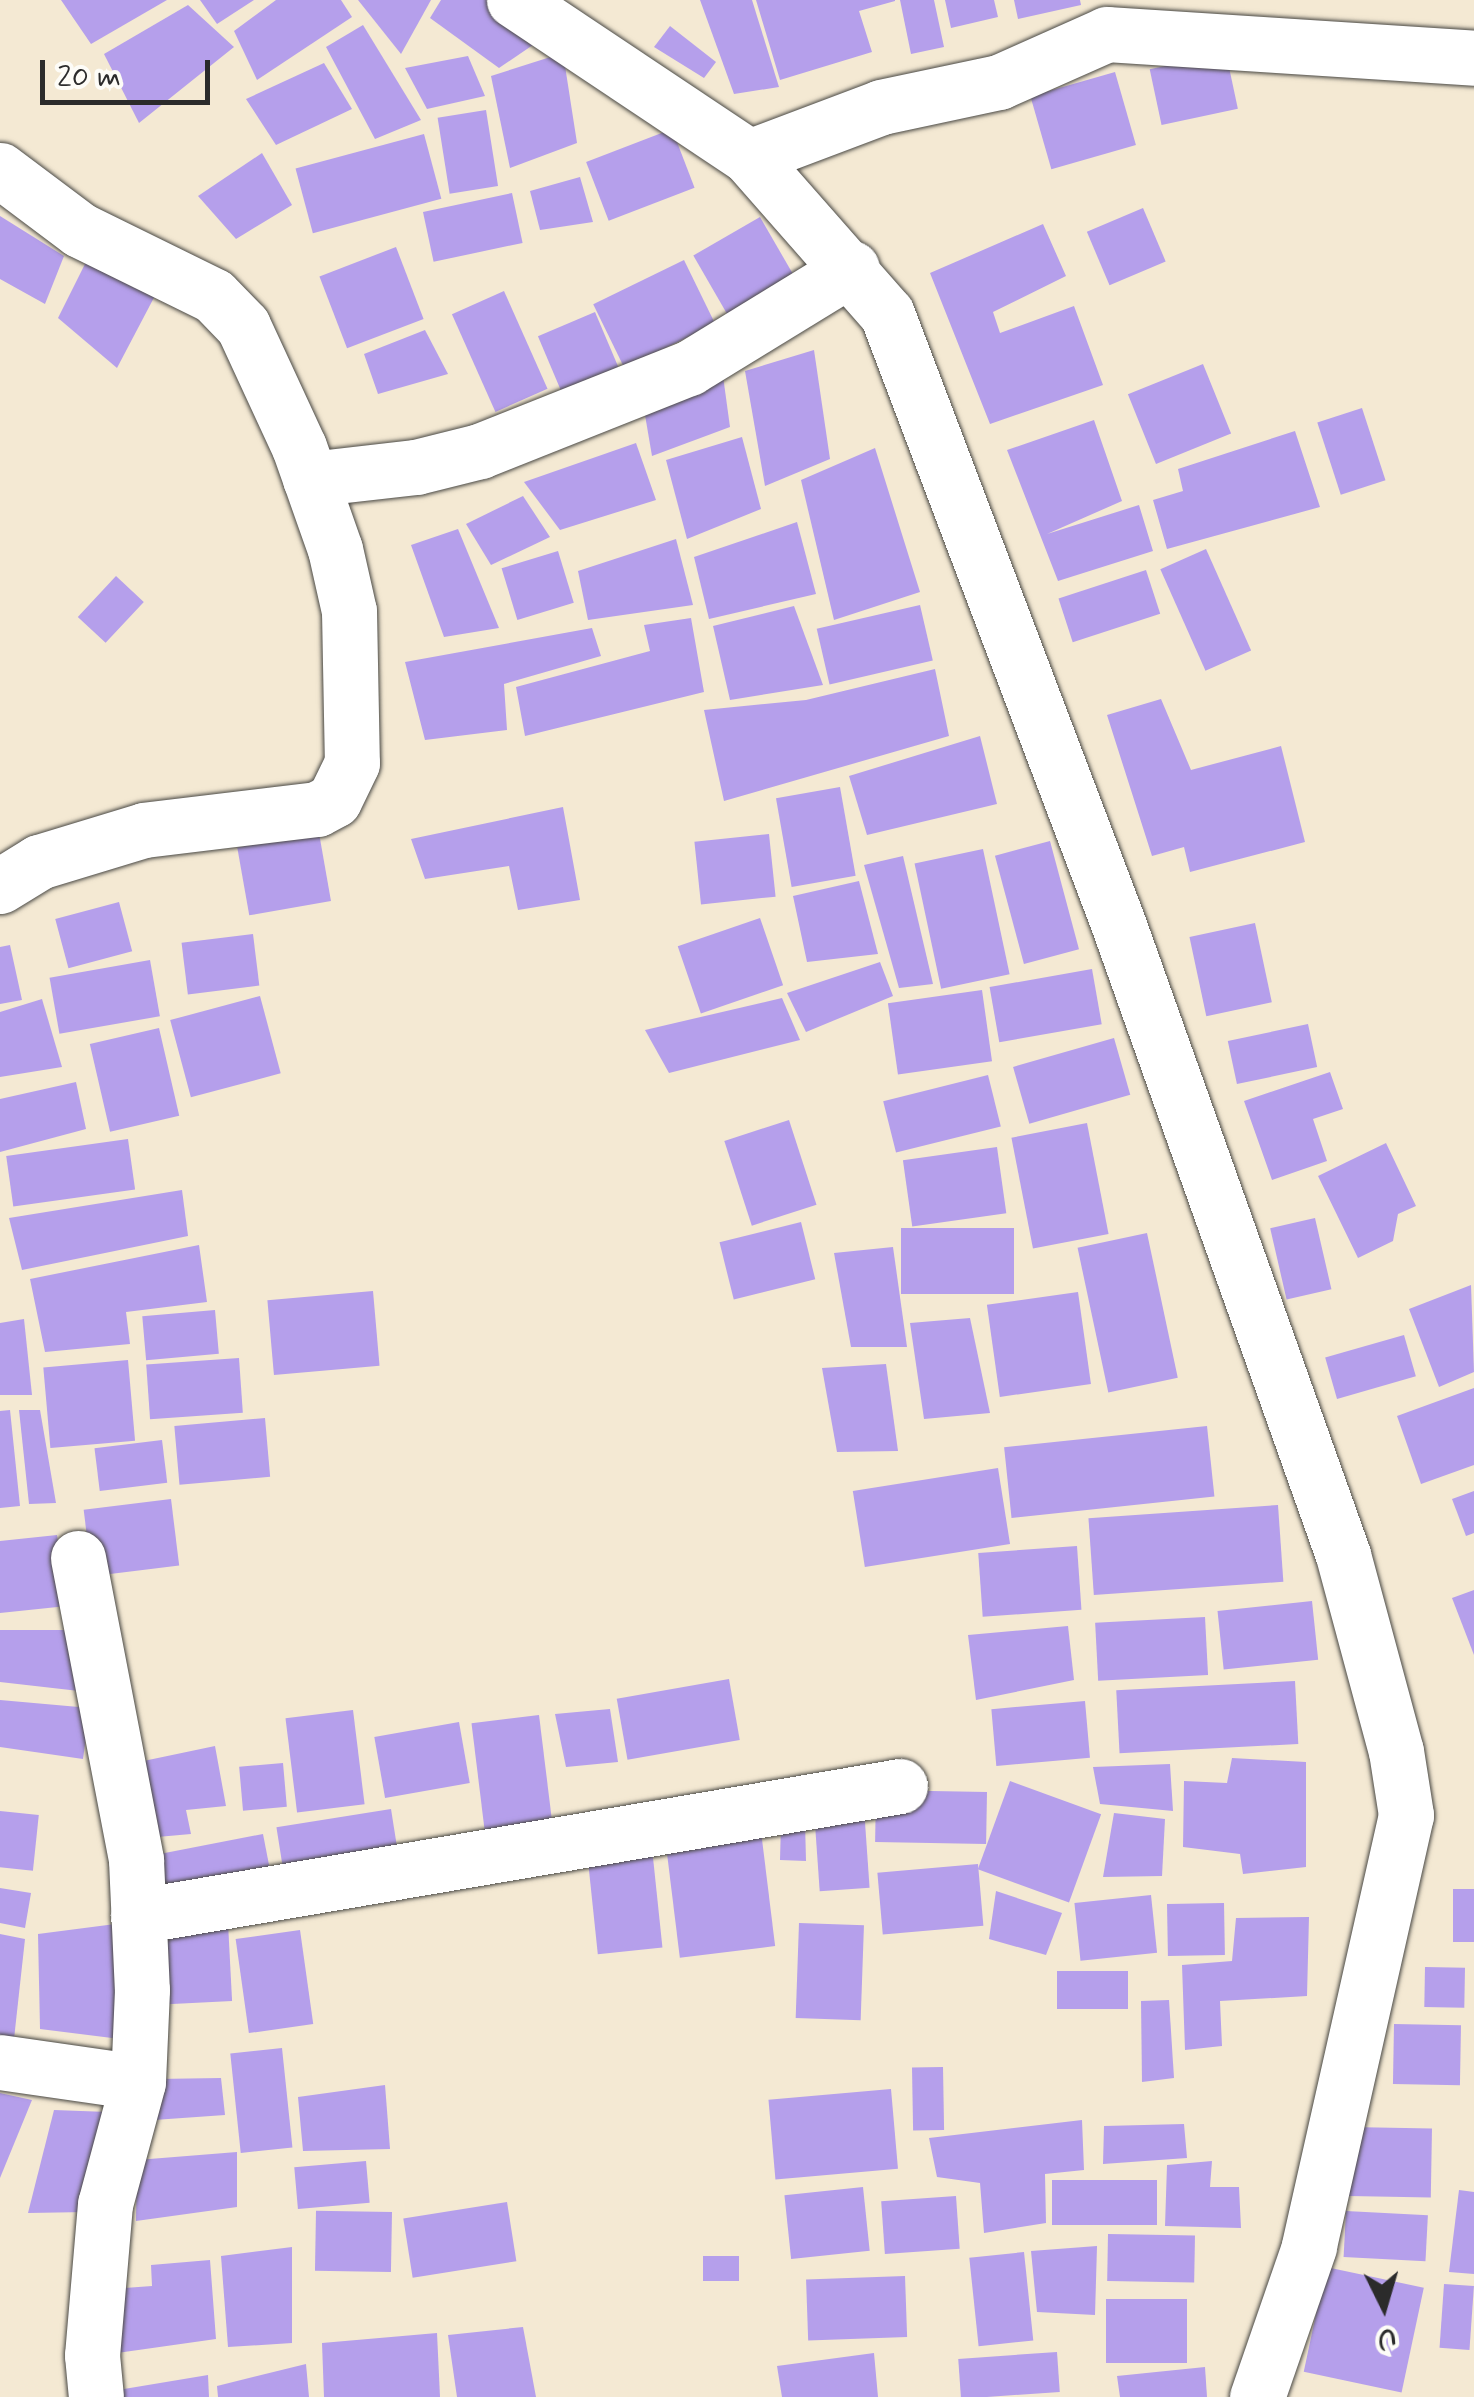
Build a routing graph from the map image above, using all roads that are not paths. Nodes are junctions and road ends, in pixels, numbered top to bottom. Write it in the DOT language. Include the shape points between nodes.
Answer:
graph roads {
  1 [pos="514,0"];
  2 [pos="1474,58"];
  3 [pos="749,157"];
  4 [pos="0,170"];
  5 [pos="852,268"];
  6 [pos="310,479"];
  7 [pos="0,886"];
  8 [pos="78,1558"];
  9 [pos="900,1786"];
  10 [pos="138,1916"];
  11 [pos="0,2062"];
  12 [pos="138,2082"];
  13 [pos="96,2397"];
  14 [pos="1257,2397"];
  1 -- 3 [label="street"];
  2 -- 3 [label="street" via="1107,34 999,82 881,106"];
  3 -- 5 [label="street"];
  4 -- 6 [label="street" via="80,230 214,296 242,326"];
  5 -- 6 [label="street" via="689,368 480,450 416,466"];
  5 -- 14 [label="street" via="886,314 1118,923 1343,1555 1396,1750 1406,1815 1392,1896 1309,2247"];
  6 -- 7 [label="street" via="349,611 352,763 334,800 302,811 144,830 39,862"];
  8 -- 10 [label="street" via="136,1860"];
  9 -- 10 [label="street"];
  10 -- 12 [label="street"];
  11 -- 12 [label="street"];
  12 -- 13 [label="street" via="105,2204 92,2355"];
}
